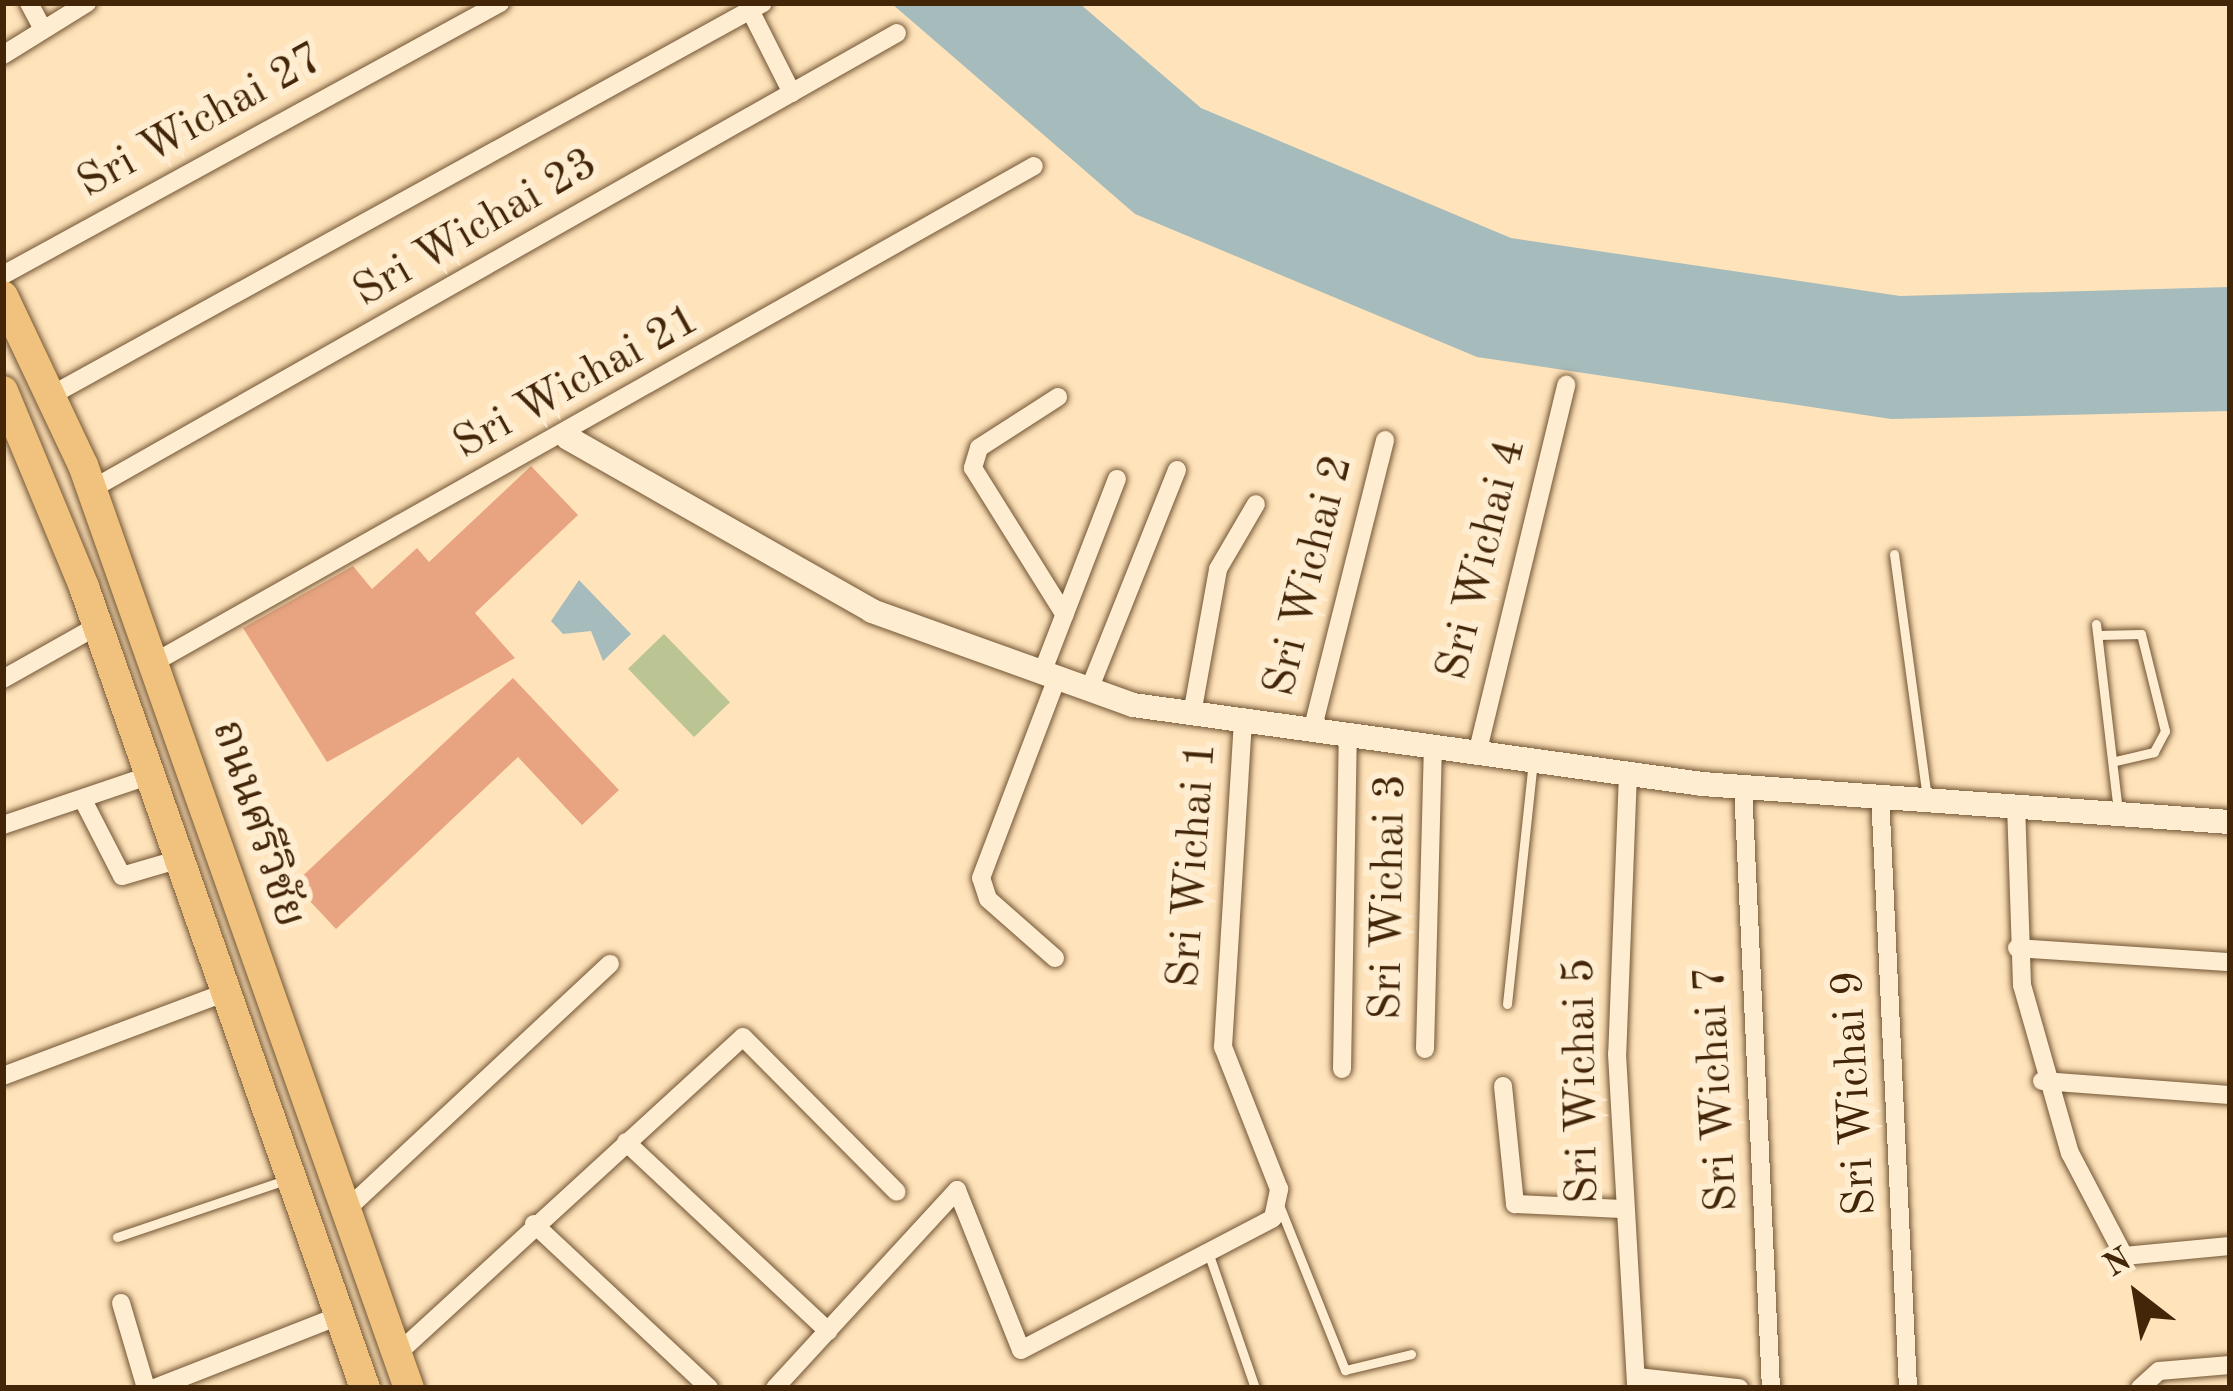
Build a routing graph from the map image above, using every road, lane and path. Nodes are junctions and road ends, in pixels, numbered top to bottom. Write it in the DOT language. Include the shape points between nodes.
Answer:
graph roads {
  1 [pos="28,3"];
  2 [pos="87,3"];
  3 [pos="500,3"];
  4 [pos="756,7"];
  5 [pos="44,29"];
  6 [pos="897,33"];
  7 [pos="3,55"];
  8 [pos="792,93"];
  9 [pos="1034,166"];
  10 [pos="3,275"];
  11 [pos="3,296"];
  12 [pos="1566,385"];
  13 [pos="3,391"];
  14 [pos="50,396"];
  15 [pos="1058,398"];
  16 [pos="568,438"];
  17 [pos="1385,440"];
  18 [pos="1177,470"];
  19 [pos="1118,479"];
  20 [pos="92,489"];
  21 [pos="1256,504"];
  22 [pos="1894,554"];
  23 [pos="1065,615"];
  24 [pos="97,626"];
  25 [pos="155,662"];
  26 [pos="1049,676"];
  27 [pos="3,679"];
  28 [pos="1089,689"];
  29 [pos="1192,714"];
  30 [pos="1243,721"];
  31 [pos="1312,731"];
  32 [pos="1348,736"];
  33 [pos="1433,748"];
  34 [pos="1477,754"];
  35 [pos="2116,761"];
  36 [pos="1533,762"];
  37 [pos="1628,772"];
  38 [pos="151,775"];
  39 [pos="1744,785"];
  40 [pos="1880,794"];
  41 [pos="1927,797"];
  42 [pos="83,800"];
  43 [pos="2016,803"];
  44 [pos="2118,812"];
  45 [pos="2230,822"];
  46 [pos="3,825"];
  47 [pos="180,859"];
  48 [pos="249,944"];
  49 [pos="2017,948"];
  50 [pos="214,957"];
  51 [pos="1054,958"];
  52 [pos="2230,962"];
  53 [pos="610,964"];
  54 [pos="226,992"];
  55 [pos="1507,1004"];
  56 [pos="1425,1049"];
  57 [pos="1342,1070"];
  58 [pos="3,1076"];
  59 [pos="2042,1082"];
  60 [pos="1503,1085"];
  61 [pos="2230,1095"];
  62 [pos="310,1112"];
  63 [pos="274,1125"];
  64 [pos="626,1142"];
  65 [pos="291,1178"];
  66 [pos="897,1192"];
  67 [pos="1279,1205"];
  68 [pos="1623,1209"];
  69 [pos="346,1210"];
  70 [pos="534,1224"];
  71 [pos="117,1237"];
  72 [pos="2230,1246"];
  73 [pos="1209,1255"];
  74 [pos="121,1303"];
  75 [pos="338,1316"];
  76 [pos="828,1331"];
  77 [pos="397,1354"];
  78 [pos="1411,1354"];
  79 [pos="2230,1365"];
  80 [pos="1637,1383"];
  81 [pos="151,1388"];
  82 [pos="365,1388"];
  83 [pos="409,1388"];
  84 [pos="709,1388"];
  85 [pos="775,1388"];
  86 [pos="1255,1388"];
  87 [pos="1739,1388"];
  88 [pos="1771,1388"];
  89 [pos="1908,1388"];
  90 [pos="2140,1388"];
  1 -- 5 [label="street"];
  2 -- 5 [label="street"];
  3 -- 10 [label="street, Sri Wichai 27"];
  4 -- 8 [label="street"];
  4 -- 14 [label="street"];
  5 -- 7 [label="street"];
  6 -- 8 [label="street, Sri Wichai 23"];
  8 -- 20 [label="street, Sri Wichai 23"];
  9 -- 16 [label="street, Sri Wichai 21"];
  11 -- 14 [label="main road, ถนนศรีวิชัย"];
  12 -- 34 [label="street, Sri Wichai 4"];
  13 -- 24 [label="main road, ถนนศรีวิชัย"];
  14 -- 20 [label="main road, ถนนศรีวิชัย"];
  15 -- 23 [label="street" via="973,459"];
  16 -- 25 [label="street, Sri Wichai 21"];
  16 -- 26 [label="street" via="872,611"];
  17 -- 31 [label="street, Sri Wichai 2"];
  18 -- 28 [label="street"];
  19 -- 23 [label="street"];
  20 -- 25 [label="main road, ถนนศรีวิชัย"];
  21 -- 29 [label="street" via="1218,568"];
  22 -- 41 [label="lane"];
  23 -- 26 [label="street"];
  24 -- 27 [label="street"];
  24 -- 38 [label="main road, ถนนศรีวิชัย"];
  25 -- 48 [label="main road, ถนนศรีวิชัย"];
  26 -- 28 [label="street"];
  26 -- 51 [label="street" via="982,878 988,899"];
  28 -- 29 [label="street"];
  29 -- 30 [label="street"];
  30 -- 31 [label="street"];
  30 -- 67 [label="street, Sri Wichai 1" via="1222,1047"];
  31 -- 32 [label="street"];
  32 -- 33 [label="street"];
  32 -- 57 [label="street"];
  33 -- 34 [label="street"];
  33 -- 56 [label="street, Sri Wichai 3"];
  34 -- 36 [label="street"];
  35 -- 35 [label="lane" via="2154,752 2165,731 2141,634 2097,629"];
  35 -- 44 [label="lane"];
  36 -- 37 [label="street"];
  36 -- 55 [label="lane"];
  37 -- 39 [label="street"];
  37 -- 68 [label="street, Sri Wichai 5" via="1617,996"];
  38 -- 42 [label="street"];
  38 -- 47 [label="main road, ถนนศรีวิชัย"];
  39 -- 40 [label="street"];
  39 -- 88 [label="street, Sri Wichai 7"];
  40 -- 41 [label="street"];
  40 -- 89 [label="street, Sri Wichai 9"];
  41 -- 43 [label="street"];
  42 -- 46 [label="street"];
  42 -- 47 [label="street" via="122,877"];
  43 -- 44 [label="street"];
  43 -- 49 [label="street"];
  44 -- 45 [label="street"];
  47 -- 50 [label="main road, ถนนศรีวิชัย"];
  48 -- 50 [label="main road" via="237,969"];
  48 -- 62 [label="main road, ถนนศรีวิชัย"];
  49 -- 52 [label="street"];
  49 -- 59 [label="street"];
  50 -- 54 [label="main road, ถนนศรีวิชัย"];
  53 -- 69 [label="street"];
  54 -- 58 [label="street"];
  54 -- 63 [label="main road, ถนนศรีวิชัย"];
  59 -- 61 [label="street"];
  59 -- 72 [label="street" via="2124,1256"];
  60 -- 68 [label="street" via="1515,1204"];
  62 -- 63 [label="main road" via="282,1103"];
  62 -- 69 [label="main road, ถนนศรีวิชัย"];
  63 -- 65 [label="main road, ถนนศรีวิชัย"];
  64 -- 66 [label="street" via="743,1037"];
  64 -- 70 [label="street"];
  64 -- 76 [label="street"];
  65 -- 71 [label="lane"];
  65 -- 75 [label="main road, ถนนศรีวิชัย"];
  67 -- 73 [label="street"];
  67 -- 78 [label="lane" via="1345,1370"];
  68 -- 80 [label="street, Sri Wichai 5"];
  69 -- 77 [label="main road, ถนนศรีวิชัย"];
  70 -- 77 [label="street"];
  70 -- 84 [label="street"];
  73 -- 76 [label="street" via="1021,1350 957,1190"];
  73 -- 86 [label="lane"];
  74 -- 81 [label="street"];
  75 -- 81 [label="street"];
  75 -- 82 [label="main road, ถนนศรีวิชัย"];
  76 -- 85 [label="street"];
  77 -- 83 [label="main road, ถนนศรีวิชัย"];
  79 -- 90 [label="street" via="2158,1371"];
  80 -- 87 [label="street"];
}
